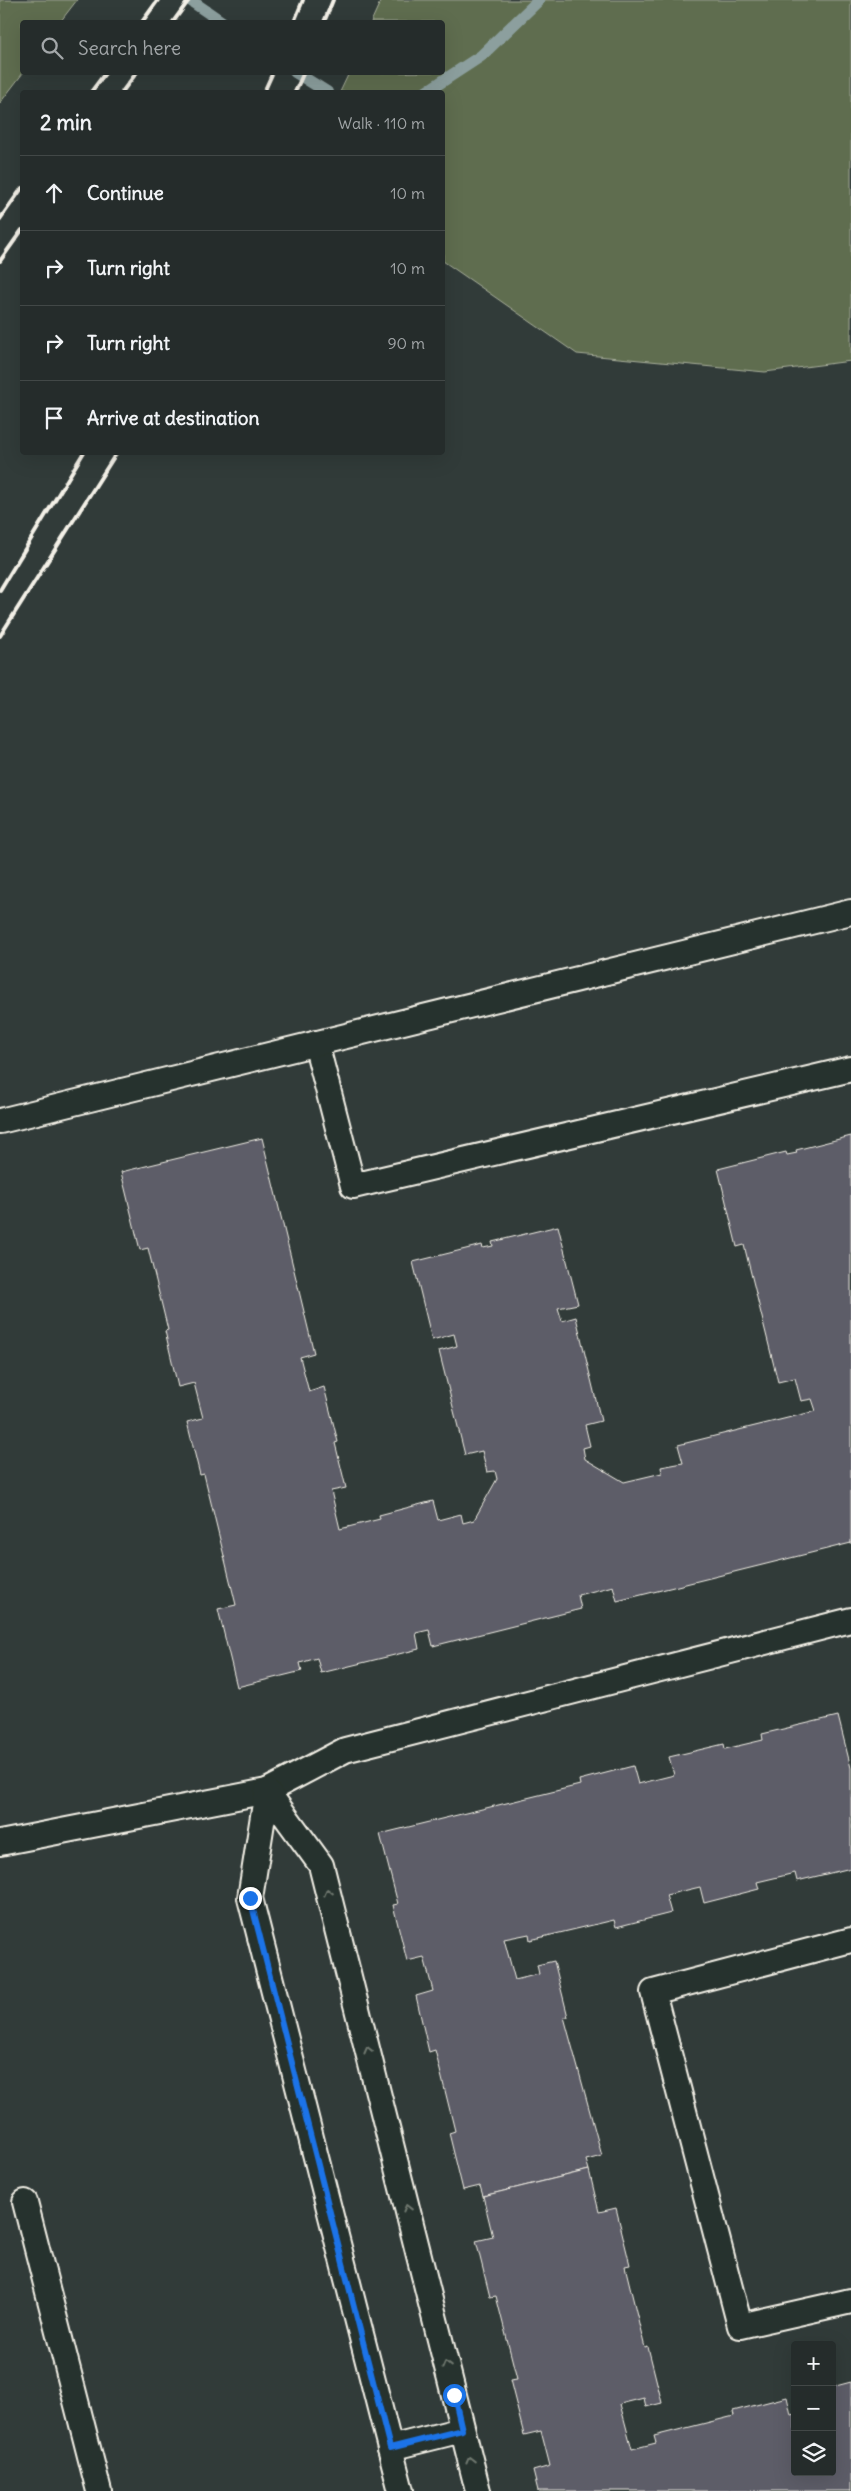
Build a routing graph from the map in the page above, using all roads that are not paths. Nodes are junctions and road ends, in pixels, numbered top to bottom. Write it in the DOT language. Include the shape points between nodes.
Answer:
graph roads {
  1 [pos="851,912"];
  2 [pos="316,1043"];
  3 [pos="851,1069"];
  4 [pos="0,1121"];
  5 [pos="851,1620"];
  6 [pos="267,1792"];
  7 [pos="0,1843"];
  8 [pos="851,1940"];
  9 [pos="25,2202"];
  10 [pos="851,2301"];
  11 [pos="462,2430"];
  12 [pos="390,2448"];
  13 [pos="99,2491"];
  14 [pos="401,2491"];
  15 [pos="478,2491"];
  1 -- 2 [label="lane"];
  2 -- 3 [label="lane" via="353,1186"];
  2 -- 4 [label="lane"];
  5 -- 6 [label="lane" via="345,1750"];
  6 -- 7 [label="lane"];
  11 -- 6 [label="lane, one-way" via="321,1865"];
  6 -- 12 [label="lane" via="250,1898"];
  8 -- 10 [label="lane" via="653,1992 740,2326"];
  9 -- 13 [label="lane"];
  11 -- 12 [label="lane"];
  15 -- 11 [label="lane, one-way"];
  12 -- 14 [label="lane"];
}
